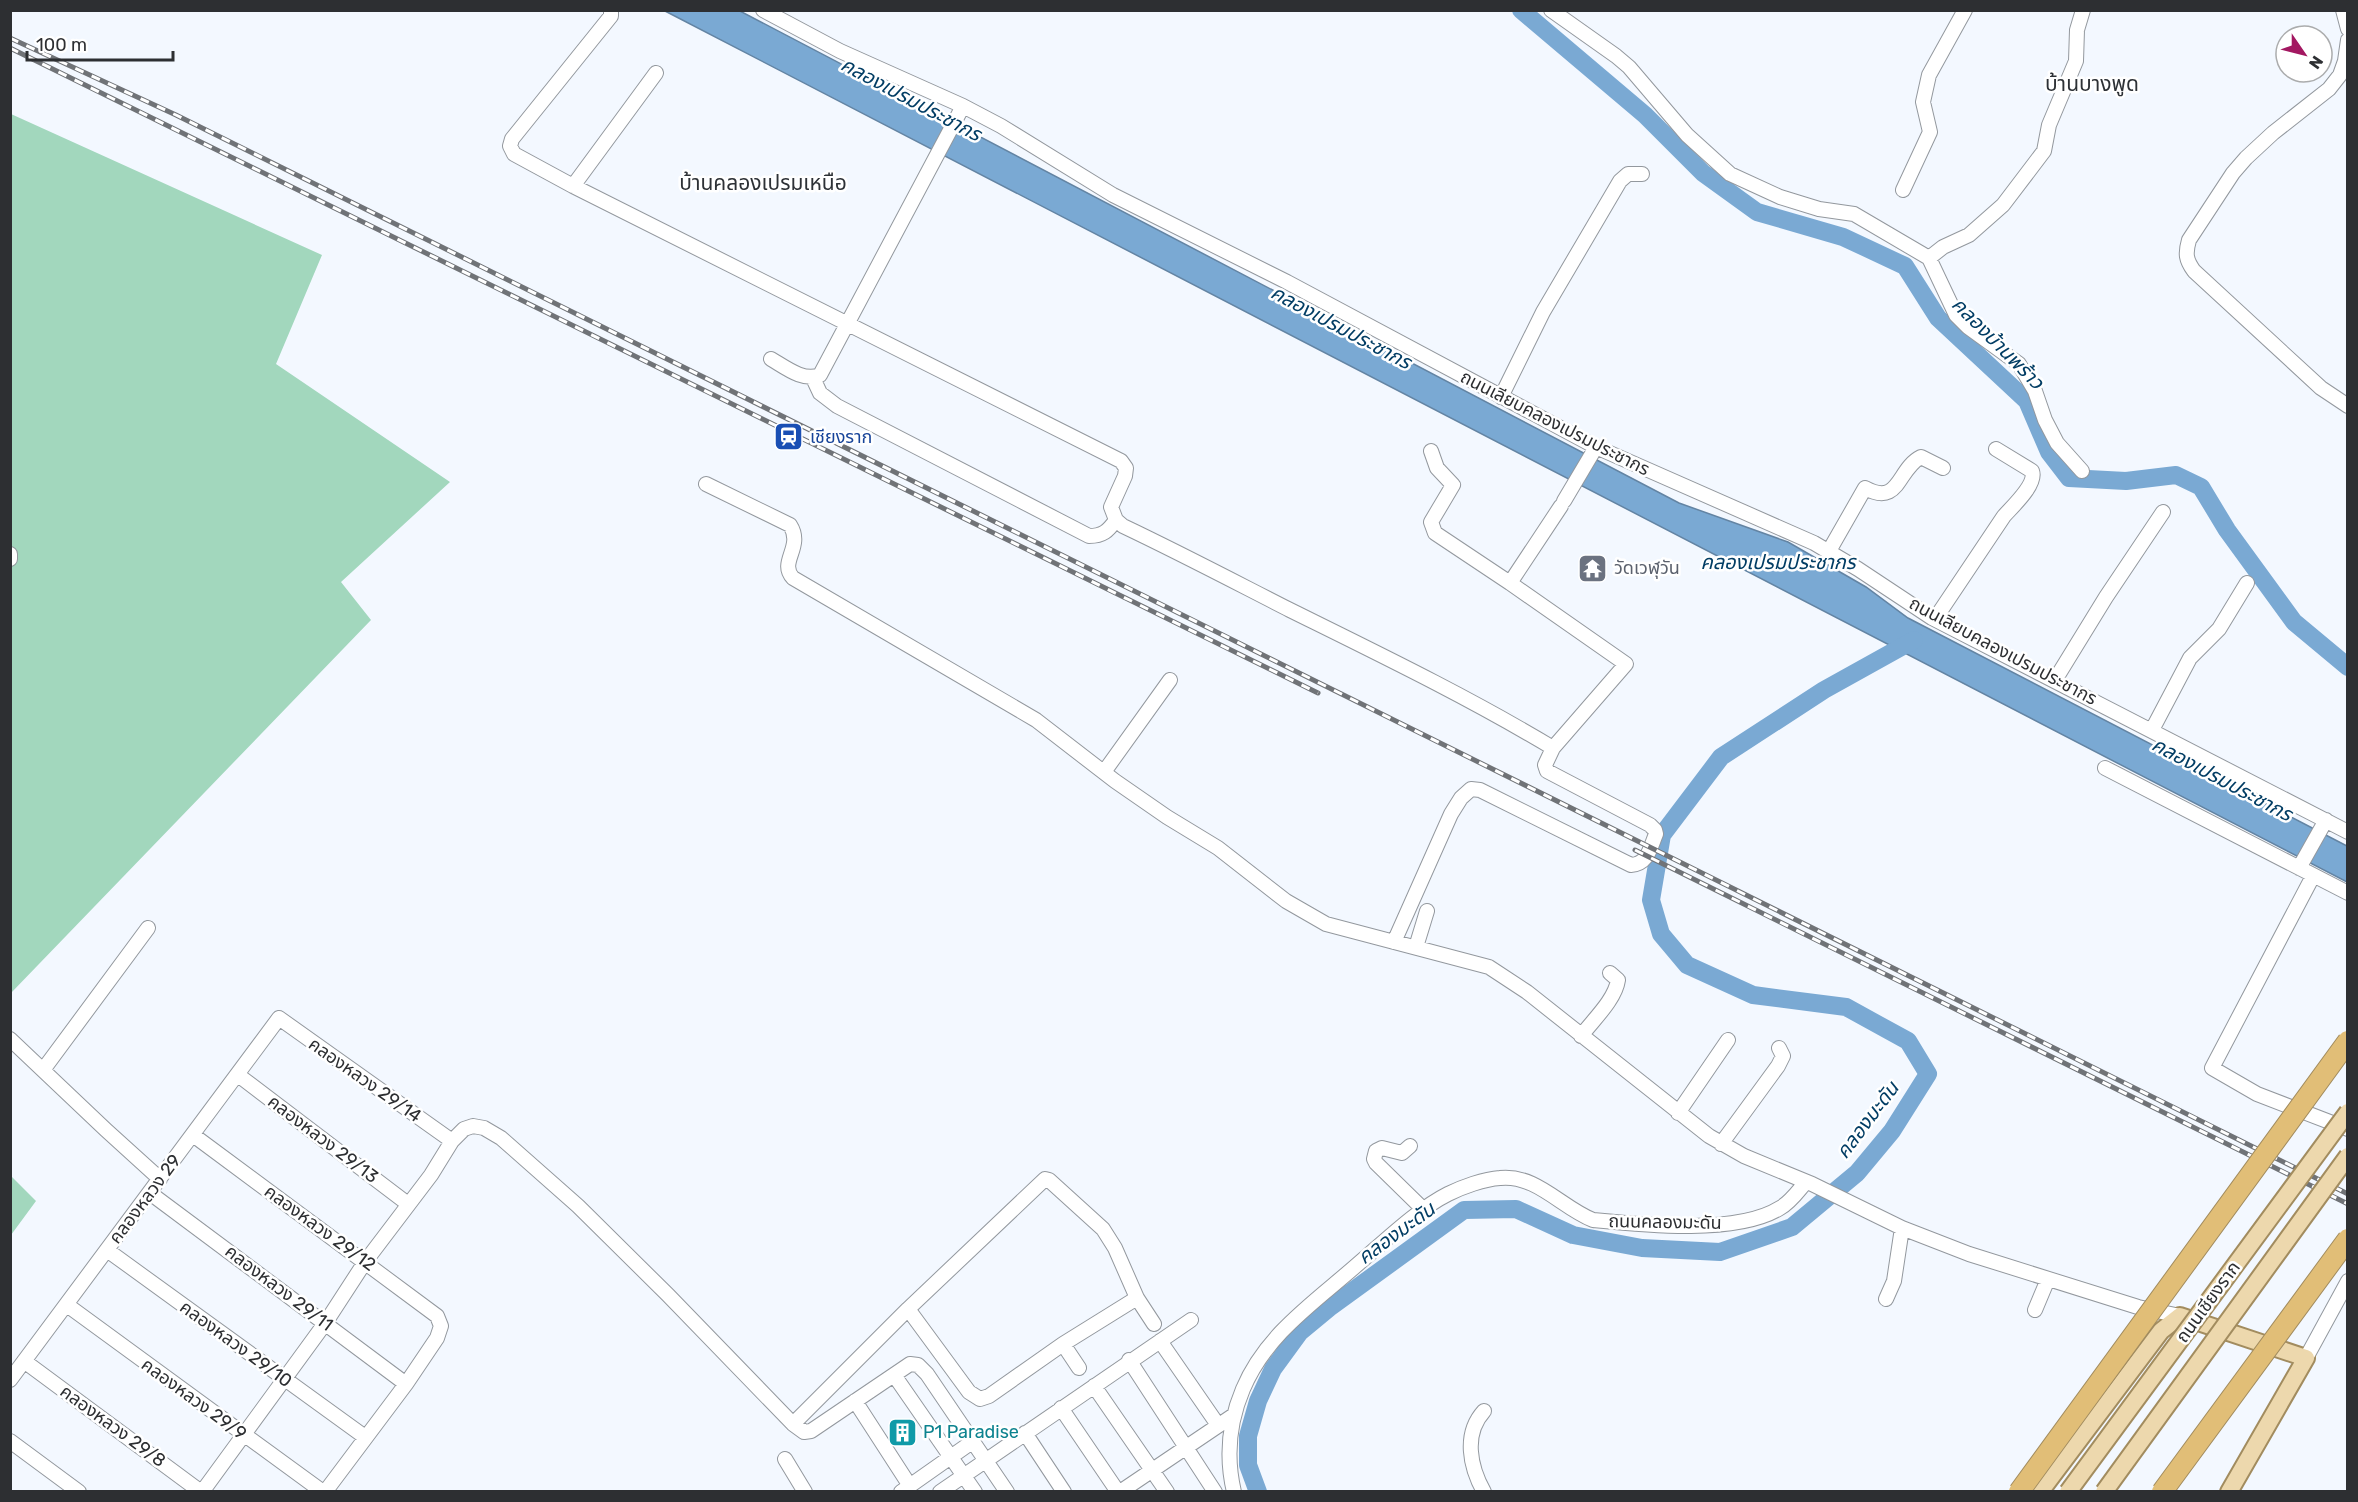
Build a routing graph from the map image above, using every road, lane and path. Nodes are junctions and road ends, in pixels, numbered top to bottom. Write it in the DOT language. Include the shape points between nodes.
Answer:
graph roads {
  1 [pos="611,10"];
  2 [pos="763,10"];
  3 [pos="1551,10"];
  4 [pos="1965,10"];
  5 [pos="2083,10"];
  6 [pos="2343,10"];
  7 [pos="2348,29"];
  8 [pos="2348,40"];
  9 [pos="656,73"];
  10 [pos="960,111"];
  11 [pos="1642,174"];
  12 [pos="573,186"];
  13 [pos="1903,190"];
  14 [pos="1929,258"];
  15 [pos="846,324"];
  16 [pos="771,359"];
  17 [pos="813,378"];
  18 [pos="1501,397"];
  19 [pos="2348,406"];
  20 [pos="1996,449"];
  21 [pos="1431,451"];
  22 [pos="1594,451"];
  23 [pos="1944,468"];
  24 [pos="2082,471"];
  25 [pos="706,484"];
  26 [pos="2163,512"];
  27 [pos="1116,520"];
  28 [pos="1829,551"];
  29 [pos="10,554"];
  30 [pos="10,558"];
  31 [pos="1510,583"];
  32 [pos="2247,583"];
  33 [pos="1935,619"];
  34 [pos="1170,680"];
  35 [pos="2055,680"];
  36 [pos="2152,730"];
  37 [pos="1553,748"];
  38 [pos="2105,768"];
  39 [pos="1104,772"];
  40 [pos="2324,824"];
  41 [pos="2348,832"];
  42 [pos="2300,866"];
  43 [pos="2313,876"];
  44 [pos="2348,893"];
  45 [pos="1427,911"];
  46 [pos="148,928"];
  47 [pos="1394,942"];
  48 [pos="1416,947"];
  49 [pos="1610,973"];
  50 [pos="279,1018"];
  51 [pos="1581,1036"];
  52 [pos="10,1038"];
  53 [pos="1728,1040"];
  54 [pos="2348,1041"];
  55 [pos="1779,1048"];
  56 [pos="43,1070"];
  57 [pos="238,1075"];
  58 [pos="2348,1112"];
  59 [pos="1678,1113"];
  60 [pos="2348,1129"];
  61 [pos="193,1135"];
  62 [pos="452,1141"];
  63 [pos="1721,1144"];
  64 [pos="1410,1146"];
  65 [pos="2348,1156"];
  66 [pos="160,1179"];
  67 [pos="1809,1183"];
  68 [pos="150,1193"];
  69 [pos="408,1204"];
  70 [pos="1424,1210"];
  71 [pos="1902,1228"];
  72 [pos="2348,1239"];
  73 [pos="107,1250"];
  74 [pos="365,1262"];
  75 [pos="2048,1279"];
  76 [pos="2348,1281"];
  77 [pos="1137,1298"];
  78 [pos="1886,1299"];
  79 [pos="67,1305"];
  80 [pos="908,1309"];
  81 [pos="2035,1310"];
  82 [pos="2180,1316"];
  83 [pos="1191,1320"];
  84 [pos="326,1323"];
  85 [pos="1154,1324"];
  86 [pos="1160,1341"];
  87 [pos="1063,1344"];
  88 [pos="2306,1358"];
  89 [pos="1129,1360"];
  90 [pos="24,1361"];
  91 [pos="1079,1368"];
  92 [pos="894,1375"];
  93 [pos="284,1378"];
  94 [pos="10,1380"];
  95 [pos="406,1384"];
  96 [pos="1094,1386"];
  97 [pos="855,1401"];
  98 [pos="1061,1408"];
  99 [pos="1484,1411"];
  100 [pos="1234,1414"];
  101 [pos="793,1424"];
  102 [pos="1218,1425"];
  103 [pos="1025,1433"];
  104 [pos="243,1435"];
  105 [pos="365,1437"];
  106 [pos="10,1441"];
  107 [pos="972,1442"];
  108 [pos="1187,1446"];
  109 [pos="951,1458"];
  110 [pos="784,1459"];
  111 [pos="986,1461"];
  112 [pos="1152,1470"];
  113 [pos="964,1476"];
  114 [pos="906,1489"];
  115 [pos="79,1491"];
  116 [pos="202,1491"];
  117 [pos="324,1491"];
  118 [pos="805,1491"];
  119 [pos="940,1491"];
  120 [pos="975,1491"];
  121 [pos="1007,1491"];
  122 [pos="1065,1491"];
  123 [pos="1119,1491"];
  124 [pos="1167,1491"];
  125 [pos="1215,1491"];
  126 [pos="1234,1491"];
  127 [pos="1484,1491"];
  128 [pos="2019,1491"];
  129 [pos="2040,1491"];
  130 [pos="2068,1491"];
  131 [pos="2104,1491"];
  132 [pos="2162,1491"];
  133 [pos="2229,1491"];
  1 -- 12 [label="street" via="611,16 510,146 514,154"];
  2 -- 10 [label="street, ถนนเลียบคลองเปรมประชากร"];
  3 -- 14 [label="street" via="1629,67 1687,135 1730,174 1780,197 1854,214"];
  4 -- 13 [label="street" via="1929,75 1923,102 1930,132"];
  5 -- 14 [label="street" via="2077,30 2076,61 2049,125 2044,151 2003,205 1969,235"];
  6 -- 7 [label="street"];
  8 -- 19 [label="street" via="2340,75 2329,89 2254,149 2235,170 2189,240 2186,258 2194,271 2321,388"];
  9 -- 12 [label="street"];
  10 -- 15 [label="street"];
  10 -- 18 [label="street, ถนนเลียบคลองเปรมประชากร" via="1001,126 1113,195 1287,282"];
  11 -- 18 [label="street" via="1628,174 1620,181 1543,312"];
  12 -- 15 [label="street"];
  14 -- 24 [label="street" via="1956,315 2019,364 2057,443"];
  15 -- 17 [label="street" via="825,368"];
  15 -- 27 [label="street" via="1122,462 1125,476 1111,507"];
  16 -- 17 [label="street"];
  17 -- 27 [label="street" via="820,393 837,406 1089,536 1106,532"];
  18 -- 22 [label="street, ถนนเลียบคลองเปรมประชากร"];
  20 -- 33 [label="street" via="2032,471 2033,479"];
  21 -- 31 [label="street" via="1437,468 1453,485 1431,522 1435,533"];
  22 -- 28 [label="street, ถนนเลียบคลองเปรมประชากร"];
  22 -- 31 [label="street"];
  23 -- 28 [label="street" via="1918,457 1887,493 1877,494 1865,488"];
  25 -- 39 [label="street" via="790,525 796,535 787,566 793,578 1036,720"];
  26 -- 35 [label="street"];
  27 -- 37 [label="street" via="1478,704"];
  28 -- 33 [label="street, ถนนเลียบคลองเปรมประชากร"];
  29 -- 30 [label="street"];
  31 -- 37 [label="street" via="1626,664"];
  32 -- 36 [label="street" via="2219,629 2190,658"];
  33 -- 35 [label="street, ถนนเลียบคลองเปรมประชากร"];
  34 -- 39 [label="street"];
  35 -- 36 [label="street, ถนนเลียบคลองเปรมประชากร"];
  36 -- 40 [label="street, ถนนเลียบคลองเปรมประชากร"];
  37 -- 47 [label="street" via="1546,760 1547,771 1655,830 1644,861 1631,865 1471,789 1451,814"];
  38 -- 42 [label="street"];
  39 -- 47 [label="street" via="1218,848 1308,915 1326,924"];
  40 -- 41 [label="street, ถนนเลียบคลองเปรมประชากร"];
  40 -- 42 [label="street"];
  42 -- 43 [label="street"];
  43 -- 44 [label="street"];
  43 -- 60 [label="street" via="2212,1068 2257,1094"];
  45 -- 48 [label="street"];
  46 -- 56 [label="street"];
  47 -- 48 [label="street"];
  48 -- 51 [label="street" via="1489,967"];
  49 -- 51 [label="street" via="1618,980 1613,994"];
  50 -- 57 [label="street, คลองหลวง 29"];
  50 -- 62 [label="street, คลองหลวง 29/14"];
  51 -- 59 [label="street"];
  52 -- 56 [label="street"];
  53 -- 59 [label="street"];
  54 -- 128 [label="highway, bridge"];
  55 -- 63 [label="street" via="1783,1056 1778,1066"];
  56 -- 66 [label="street"];
  57 -- 61 [label="street, คลองหลวง 29"];
  57 -- 69 [label="street, คลองหลวง 29/13"];
  58 -- 130 [label="main road, ถนนเชียงราก, bridge"];
  59 -- 63 [label="street"];
  61 -- 66 [label="street, คลองหลวง 29"];
  61 -- 74 [label="street, คลองหลวง 29/12"];
  62 -- 69 [label="street"];
  62 -- 101 [label="street" via="473,1126 501,1138 603,1230"];
  63 -- 67 [label="street"];
  64 -- 70 [label="street" via="1402,1153 1382,1148 1376,1151 1374,1159"];
  65 -- 131 [label="main road, ถนนเชียงราก, bridge"];
  66 -- 68 [label="street, คลองหลวง 29"];
  67 -- 70 [label="street, ถนนคลองมะดัน" via="1780,1208 1730,1224 1593,1220 1515,1178 1500,1178 1448,1194"];
  67 -- 71 [label="street"];
  68 -- 73 [label="street, คลองหลวง 29"];
  68 -- 84 [label="street, คลองหลวง 29/11"];
  69 -- 74 [label="street"];
  70 -- 100 [label="street, ถนนคลองมะดัน" via="1292,1319 1258,1361"];
  71 -- 75 [label="street"];
  71 -- 78 [label="street" via="1894,1281"];
  72 -- 132 [label="highway, bridge"];
  73 -- 79 [label="street, คลองหลวง 29"];
  73 -- 93 [label="street, คลองหลวง 29/10"];
  74 -- 84 [label="street"];
  74 -- 95 [label="street, คลองหลวง 29/12" via="436,1316 441,1326"];
  75 -- 81 [label="street"];
  75 -- 82 [label="street"];
  76 -- 88 [label="street"];
  77 -- 80 [label="street" via="1103,1228 1045,1179"];
  77 -- 85 [label="street"];
  77 -- 87 [label="street"];
  79 -- 90 [label="street, คลองหลวง 29"];
  79 -- 104 [label="street, คลองหลวง 29/9"];
  80 -- 87 [label="street" via="969,1392 980,1399"];
  80 -- 101 [label="street"];
  82 -- 88 [label="main road"];
  82 -- 129 [label="main road" via="2161,1331"];
  83 -- 86 [label="street"];
  84 -- 93 [label="street"];
  84 -- 95 [label="street, คลองหลวง 29/11"];
  86 -- 89 [label="street"];
  86 -- 102 [label="street"];
  87 -- 91 [label="street"];
  88 -- 133 [label="main road"];
  89 -- 96 [label="street"];
  89 -- 108 [label="street"];
  90 -- 94 [label="street, คลองหลวง 29"];
  90 -- 116 [label="street, คลองหลวง 29/8"];
  92 -- 97 [label="street"];
  92 -- 107 [label="street" via="909,1364 918,1365"];
  92 -- 109 [label="street"];
  93 -- 104 [label="street"];
  93 -- 105 [label="street, คลองหลวง 29/10"];
  95 -- 105 [label="street"];
  96 -- 98 [label="street"];
  96 -- 112 [label="street"];
  97 -- 101 [label="street" via="811,1431 804,1432"];
  97 -- 114 [label="street"];
  98 -- 103 [label="street"];
  98 -- 123 [label="street"];
  99 -- 127 [label="street" via="1477,1419 1470,1459"];
  100 -- 102 [label="street"];
  100 -- 126 [label="street, ถนนคลองมะดัน" via="1229,1471"];
  102 -- 108 [label="street"];
  103 -- 111 [label="street"];
  103 -- 122 [label="street"];
  104 -- 116 [label="street"];
  104 -- 117 [label="street, คลองหลวง 29/9"];
  105 -- 117 [label="street"];
  106 -- 115 [label="street"];
  107 -- 109 [label="street"];
  107 -- 111 [label="street"];
  108 -- 112 [label="street"];
  108 -- 125 [label="street"];
  109 -- 113 [label="street"];
  109 -- 114 [label="street"];
  110 -- 118 [label="street"];
  111 -- 113 [label="street"];
  111 -- 121 [label="street"];
  112 -- 123 [label="street"];
  112 -- 124 [label="street"];
  113 -- 119 [label="street"];
  113 -- 120 [label="street"];
}
